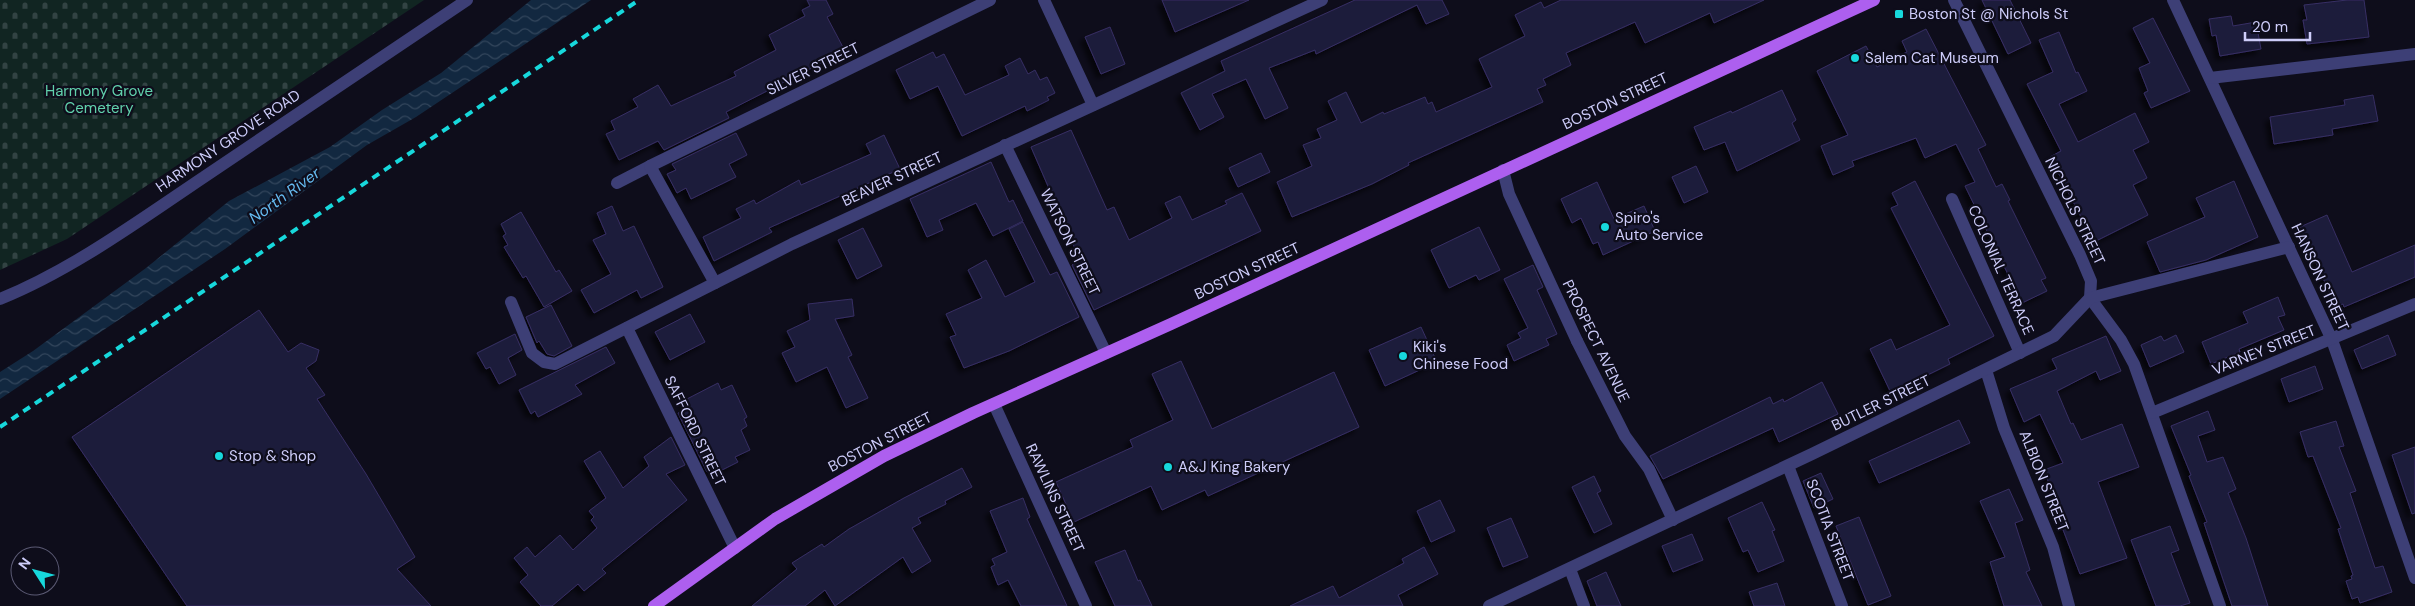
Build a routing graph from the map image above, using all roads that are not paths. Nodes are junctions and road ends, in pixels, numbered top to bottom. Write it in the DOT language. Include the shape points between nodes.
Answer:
graph roads {
  1 [pos="467,0"];
  2 [pos="990,0"];
  3 [pos="1044,0"];
  4 [pos="1322,0"];
  5 [pos="1874,0"];
  6 [pos="1954,0"];
  7 [pos="2173,0"];
  8 [pos="2415,54"];
  9 [pos="2210,78"];
  10 [pos="1093,104"];
  11 [pos="1005,145"];
  12 [pos="650,166"];
  13 [pos="1503,170"];
  14 [pos="617,183"];
  15 [pos="1952,199"];
  16 [pos="2289,247"];
  17 [pos="715,283"];
  18 [pos="2090,298"];
  19 [pos="0,299"];
  20 [pos="511,302"];
  21 [pos="2415,304"];
  22 [pos="627,328"];
  23 [pos="2332,340"];
  24 [pos="1106,353"];
  25 [pos="2020,353"];
  26 [pos="1986,370"];
  27 [pos="994,404"];
  28 [pos="2152,413"];
  29 [pos="1788,466"];
  30 [pos="1673,520"];
  31 [pos="735,548"];
  32 [pos="1570,569"];
  33 [pos="2415,578"];
  34 [pos="658,604"];
  35 [pos="1086,606"];
  36 [pos="1489,606"];
  37 [pos="1584,606"];
  38 [pos="1842,606"];
  39 [pos="2069,606"];
  40 [pos="2220,606"];
  1 -- 19 [label="street, HARMONY GROVE ROAD" via="160,207 56,272"];
  2 -- 12 [label="street, SILVER STREET"];
  3 -- 10 [label="street"];
  4 -- 10 [label="street, BEAVER STREET"];
  5 -- 13 [label="main road, BOSTON STREET"];
  6 -- 18 [label="street, NICHOLS STREET" via="2080,255 2091,281"];
  7 -- 9 [label="street, HANSON STREET"];
  8 -- 9 [label="street"];
  9 -- 16 [label="street, HANSON STREET"];
  10 -- 11 [label="street, BEAVER STREET"];
  11 -- 17 [label="street, BEAVER STREET"];
  11 -- 24 [label="street, WATSON STREET"];
  12 -- 14 [label="street, SILVER STREET"];
  12 -- 17 [label="street"];
  13 -- 24 [label="main road, BOSTON STREET"];
  13 -- 30 [label="street, PROSPECT AVENUE" via="1509,194 1576,341 1625,436 1649,469"];
  15 -- 25 [label="street, COLONIAL TERRACE"];
  16 -- 18 [label="street"];
  16 -- 23 [label="street, HANSON STREET"];
  17 -- 22 [label="street, BEAVER STREET"];
  18 -- 25 [label="street, BUTLER STREET" via="2054,336"];
  18 -- 28 [label="street" via="2130,356"];
  20 -- 22 [label="street, BEAVER STREET" via="532,353 544,362 554,364"];
  21 -- 23 [label="street, VARNEY STREET"];
  22 -- 31 [label="street, SAFFORD STREET"];
  23 -- 28 [label="street, VARNEY STREET"];
  23 -- 33 [label="street, HANSON STREET"];
  24 -- 27 [label="main road, BOSTON STREET"];
  25 -- 26 [label="street, BUTLER STREET"];
  26 -- 29 [label="street, BUTLER STREET"];
  26 -- 39 [label="street, ALBION STREET" via="2004,428 2053,548"];
  27 -- 31 [label="main road, BOSTON STREET" via="859,468 775,519"];
  27 -- 35 [label="street, RAWLINS STREET"];
  28 -- 40 [label="street"];
  29 -- 30 [label="street, BUTLER STREET"];
  29 -- 38 [label="street, SCOTIA STREET"];
  30 -- 32 [label="street, BUTLER STREET"];
  31 -- 34 [label="main road, BOSTON STREET"];
  32 -- 36 [label="street, BUTLER STREET"];
  32 -- 37 [label="street"];
}
